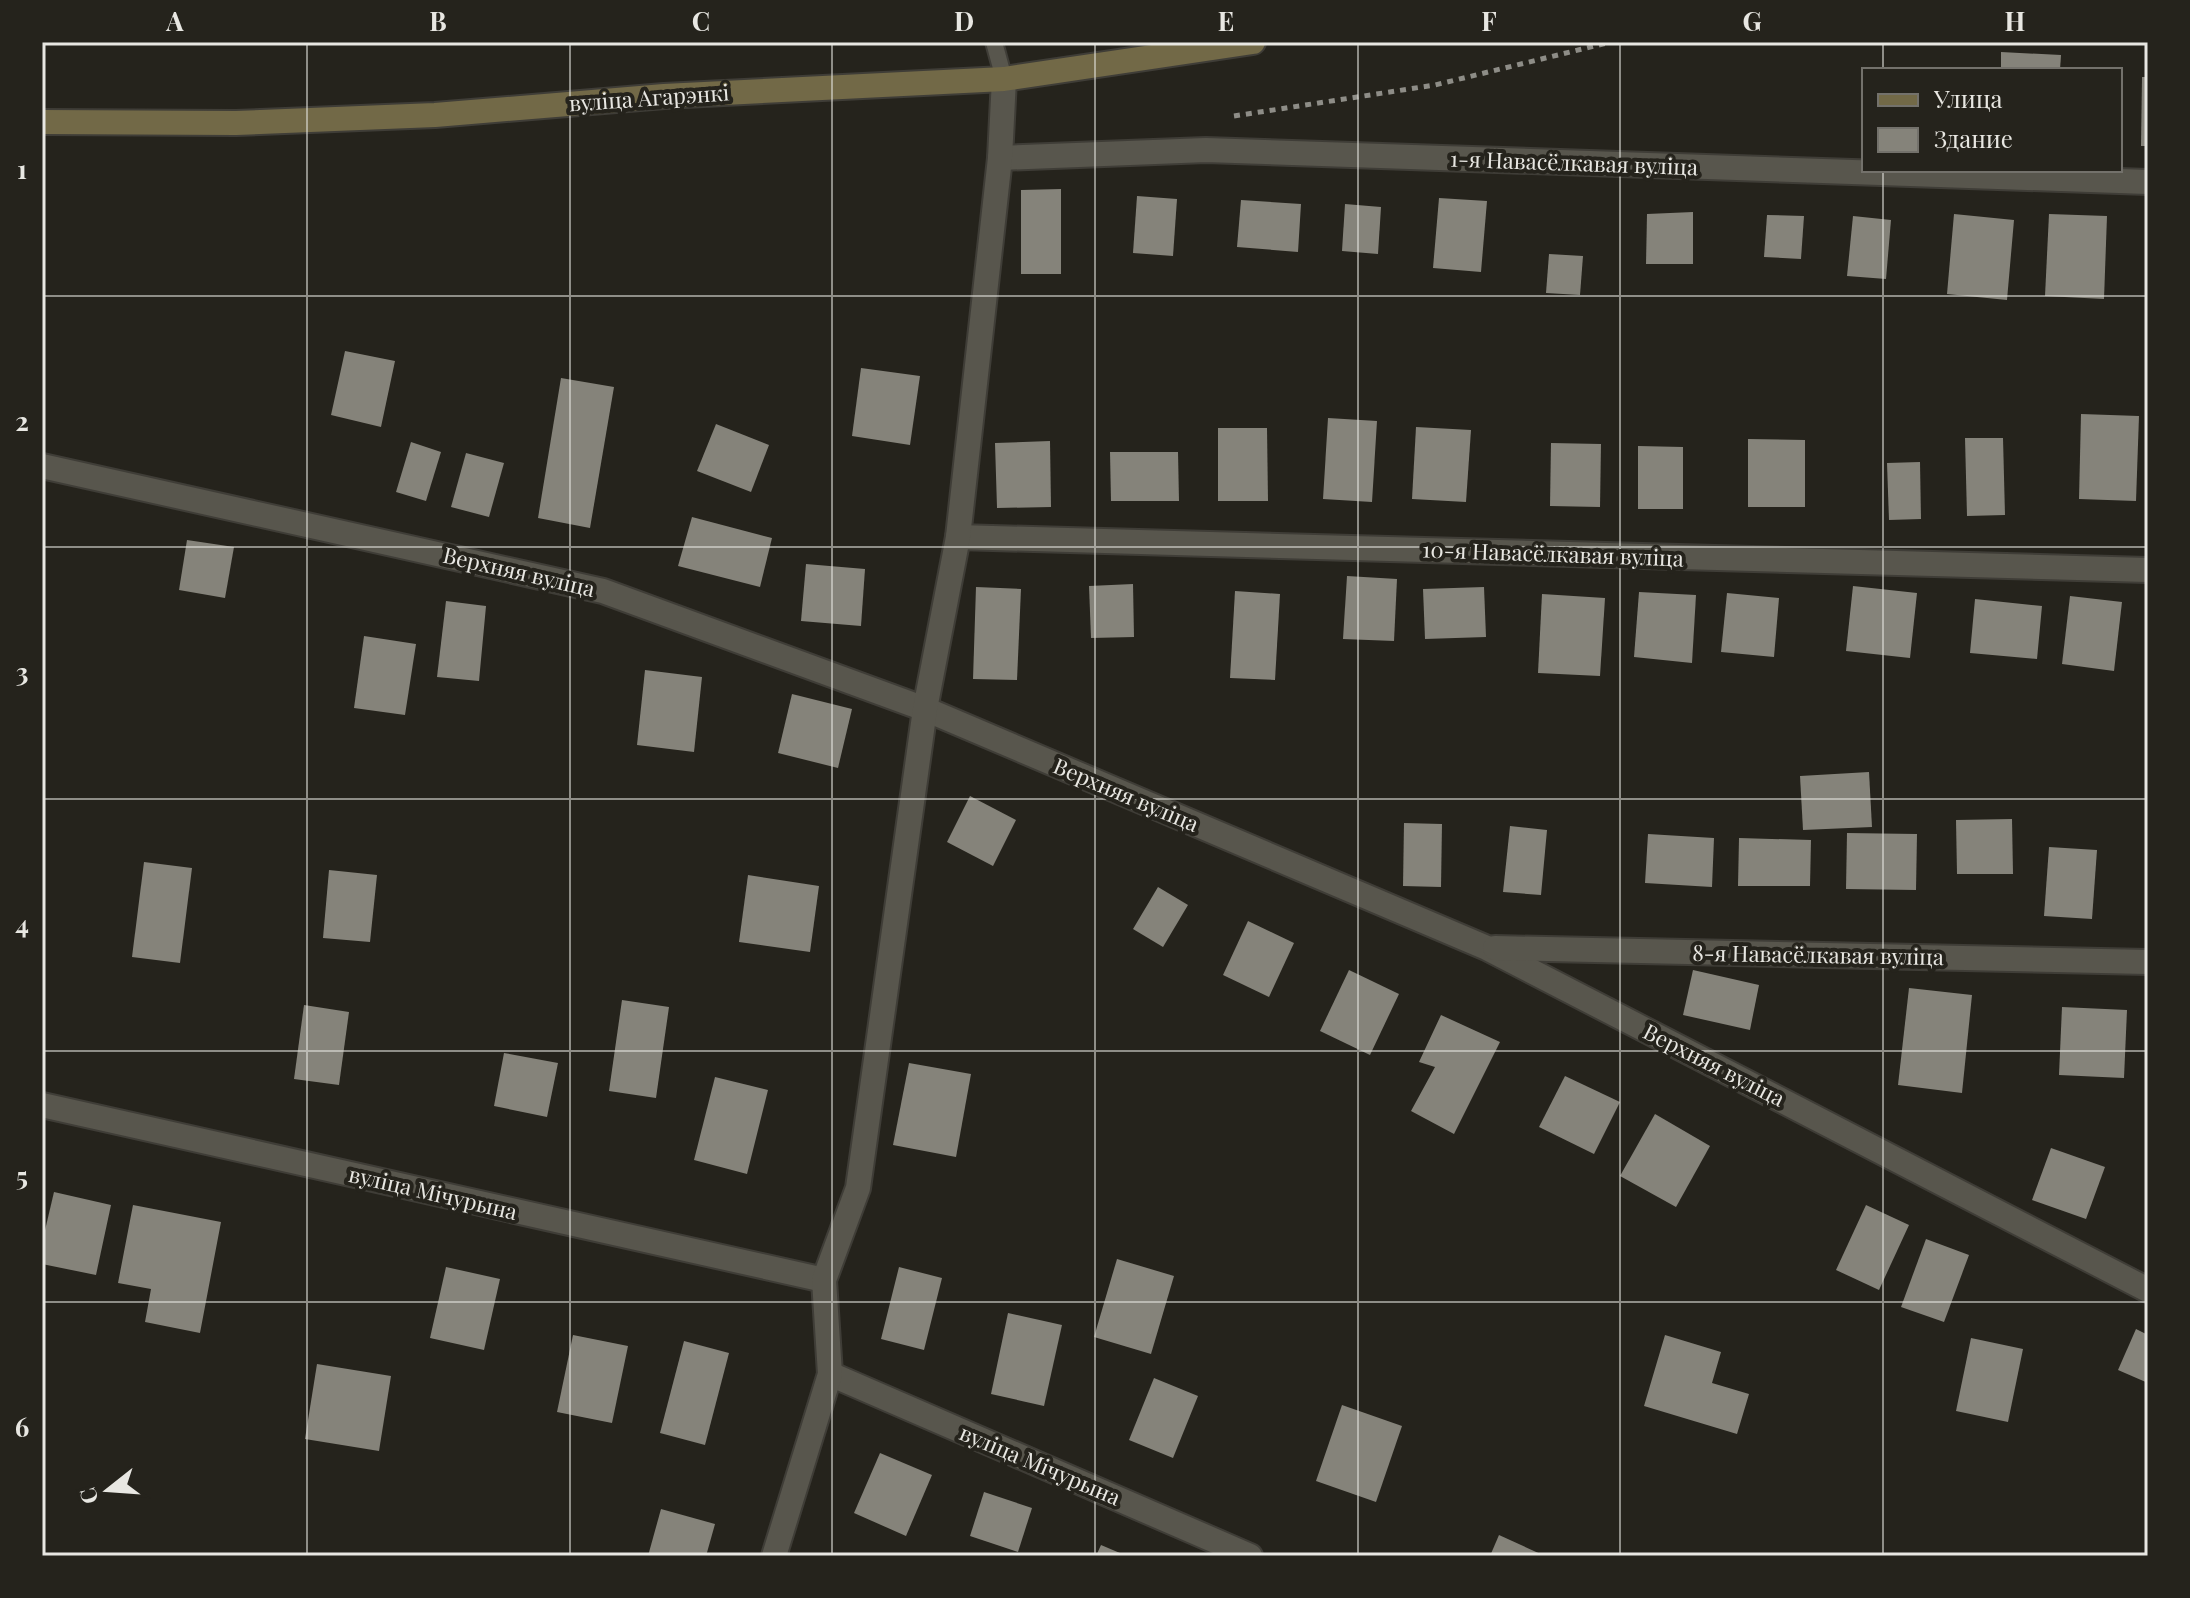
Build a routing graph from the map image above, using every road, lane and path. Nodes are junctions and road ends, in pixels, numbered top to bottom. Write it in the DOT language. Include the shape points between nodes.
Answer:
graph roads {
  1 [pos="994,42"];
  2 [pos="1253,42"];
  3 [pos="1611,42"];
  4 [pos="1004,79"];
  5 [pos="1223,118"];
  6 [pos="42,122"];
  7 [pos="1000,158"];
  8 [pos="2148,182"];
  9 [pos="42,466"];
  10 [pos="958,537"];
  11 [pos="2148,570"];
  12 [pos="925,709"];
  13 [pos="1487,948"];
  14 [pos="2148,962"];
  15 [pos="42,1105"];
  16 [pos="824,1280"];
  17 [pos="2148,1290"];
  18 [pos="830,1374"];
  19 [pos="774,1556"];
  20 [pos="1250,1556"];
  1 -- 4 [label="lane"];
  2 -- 4 [label="main road, вуліца Агарэнкі"];
  3 -- 5 [label="path" via="1435,85"];
  4 -- 6 [label="main road, вуліца Агарэнкі" via="664,96 435,115 236,123"];
  4 -- 7 [label="street"];
  7 -- 8 [label="street, 1-я Навасёлкавая вуліца" via="1206,150"];
  7 -- 10 [label="street"];
  9 -- 12 [label="street, Верхняя вуліца" via="603,591"];
  10 -- 11 [label="street, 10-я Навасёлкавая вуліца"];
  10 -- 12 [label="street"];
  12 -- 13 [label="street, Верхняя вуліца"];
  12 -- 16 [label="street" via="858,1188"];
  13 -- 14 [label="street, 8-я Навасёлкавая вуліца"];
  13 -- 17 [label="street, Верхняя вуліца"];
  15 -- 16 [label="street, вуліца Мічурына"];
  16 -- 18 [label="street"];
  18 -- 19 [label="street"];
  18 -- 20 [label="street, вуліца Мічурына"];
}
